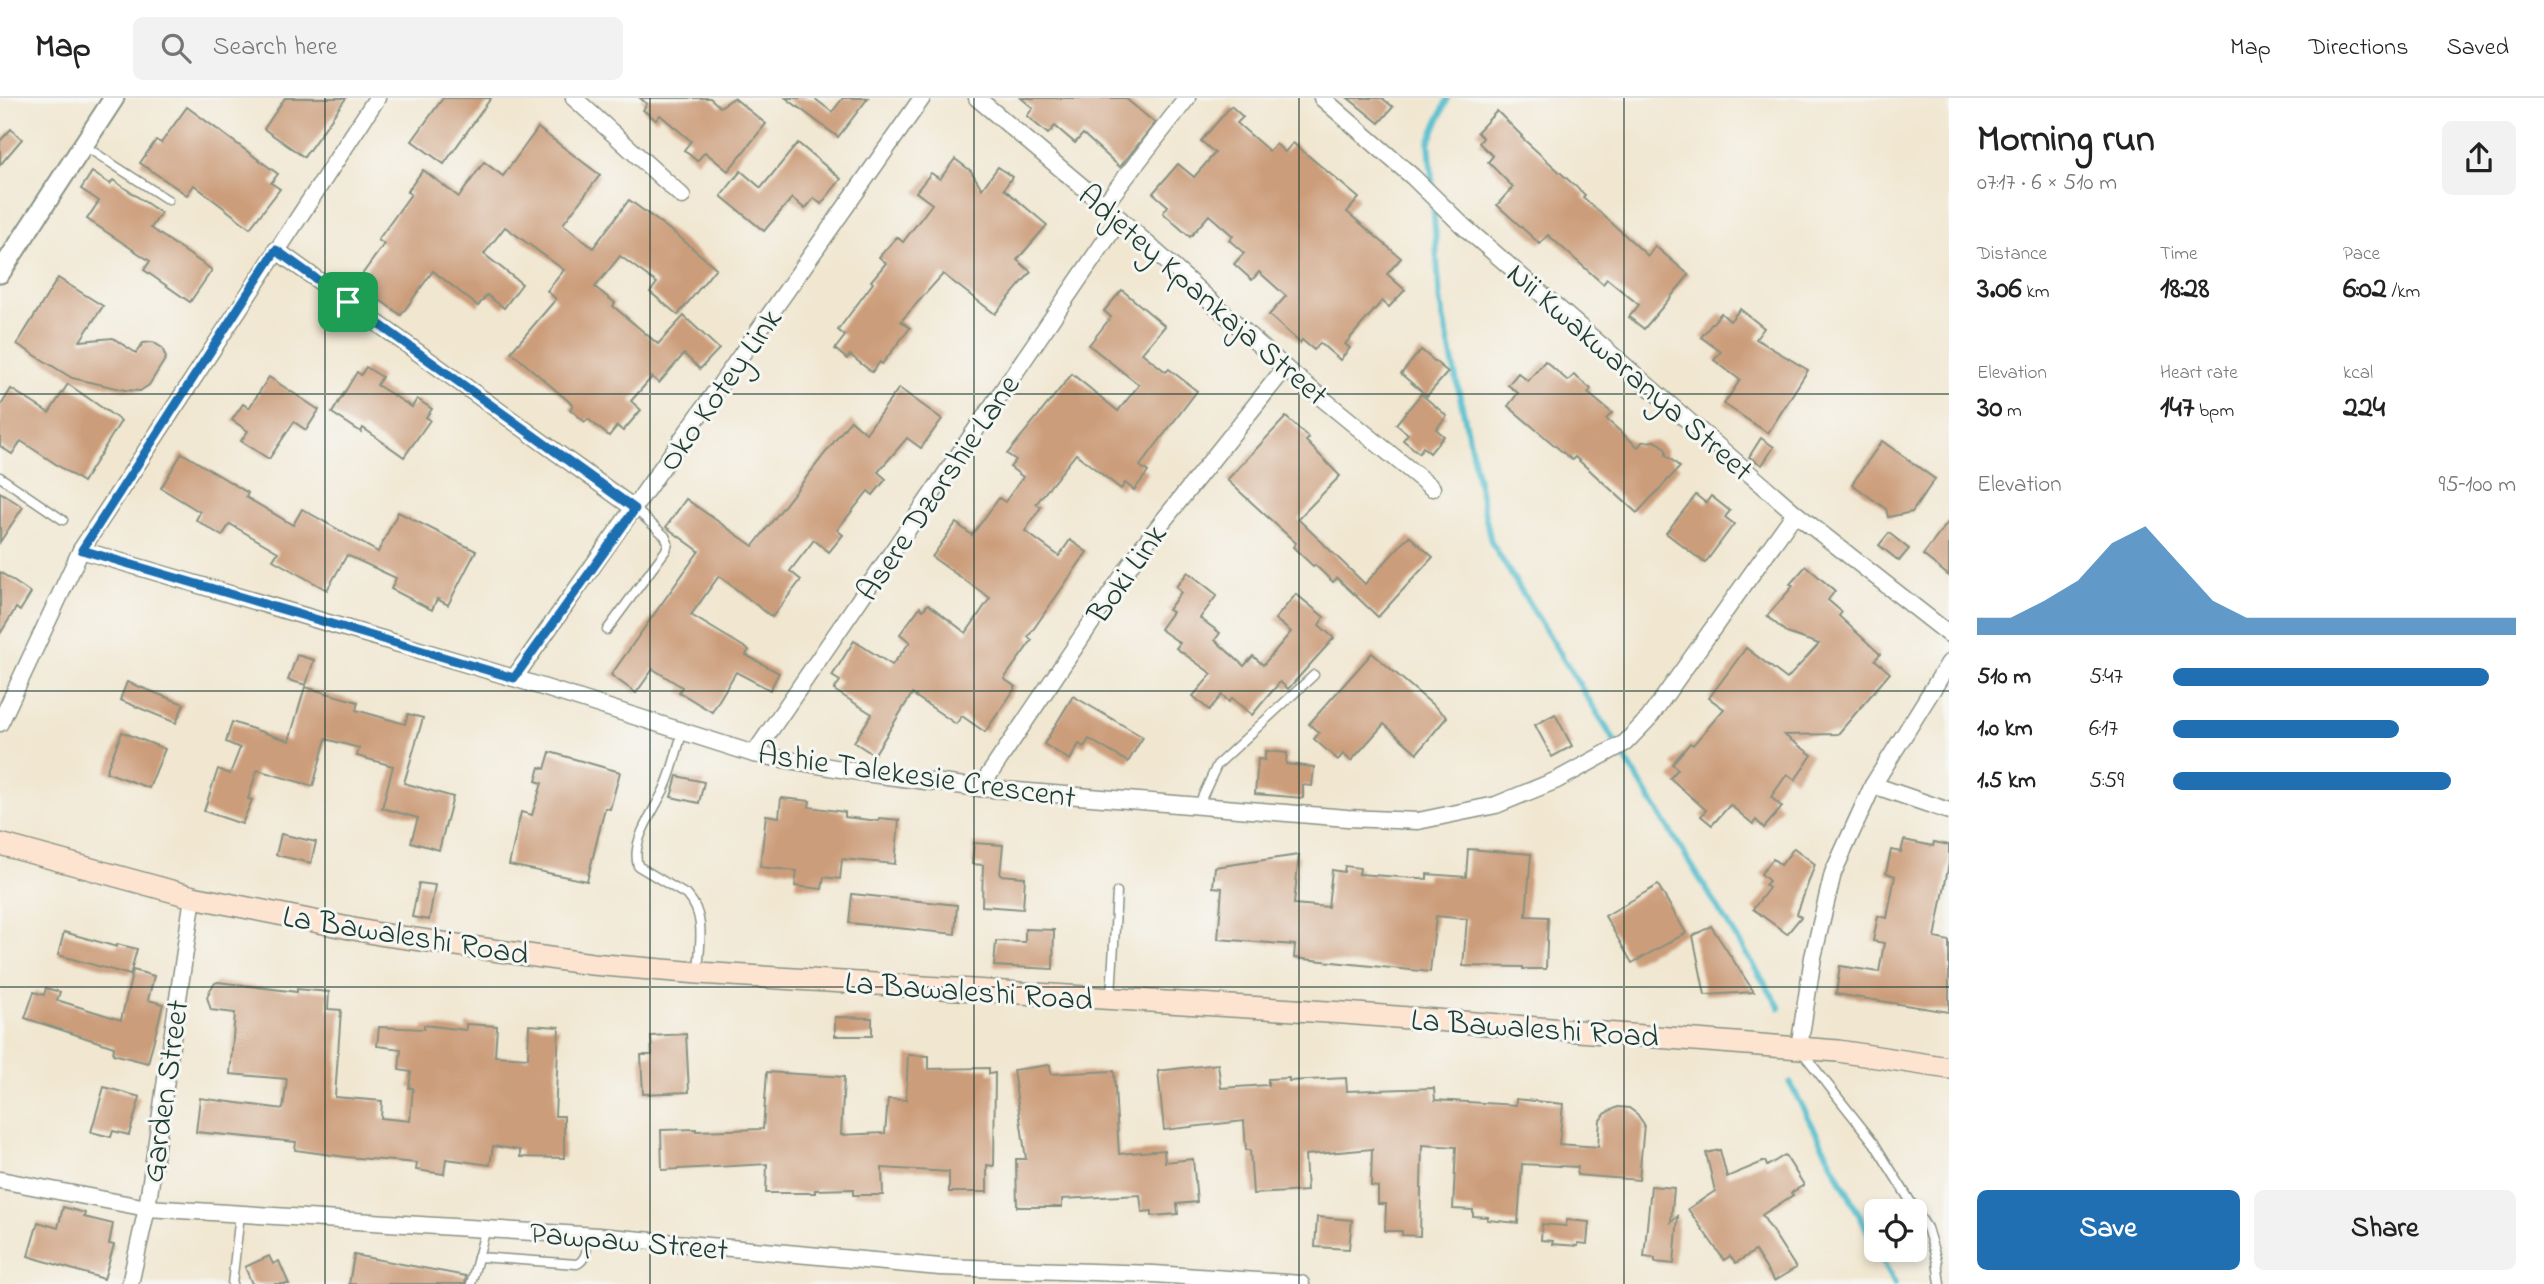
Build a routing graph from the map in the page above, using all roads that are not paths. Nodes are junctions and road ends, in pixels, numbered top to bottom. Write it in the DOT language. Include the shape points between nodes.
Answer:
graph roads {
  1 [pos="114,98"];
  2 [pos="377,98"];
  3 [pos="574,98"];
  4 [pos="922,98"];
  5 [pos="977,98"];
  6 [pos="1187,98"];
  7 [pos="1322,98"];
  8 [pos="83,145"];
  9 [pos="682,196"];
  10 [pos="168,200"];
  11 [pos="1104,205"];
  12 [pos="1120,219"];
  13 [pos="276,250"];
  14 [pos="0,273"];
  15 [pos="1285,368"];
  16 [pos="0,477"];
  17 [pos="1432,488"];
  18 [pos="635,509"];
  19 [pos="1795,513"];
  20 [pos="63,520"];
  21 [pos="82,550"];
  22 [pos="607,630"];
  23 [pos="1949,634"];
  24 [pos="1949,663"];
  25 [pos="1314,675"];
  26 [pos="514,678"];
  27 [pos="0,723"];
  28 [pos="682,733"];
  29 [pos="754,754"];
  30 [pos="1873,785"];
  31 [pos="980,788"];
  32 [pos="1198,806"];
  33 [pos="1949,811"];
  34 [pos="0,844"];
  35 [pos="1117,892"];
  36 [pos="193,897"];
  37 [pos="698,973"];
  38 [pos="1111,999"];
  39 [pos="1799,1048"];
  40 [pos="1949,1068"];
  41 [pos="0,1180"];
  42 [pos="147,1208"];
  43 [pos="240,1214"];
  44 [pos="486,1228"];
  45 [pos="588,1235"];
  46 [pos="478,1257"];
  47 [pos="940,1267"];
  48 [pos="1153,1279"];
  49 [pos="130,1284"];
  50 [pos="232,1284"];
  51 [pos="471,1284"];
  52 [pos="935,1284"];
  53 [pos="1301,1284"];
  54 [pos="1940,1284"];
  1 -- 8 [label="street"];
  2 -- 13 [label="street"];
  3 -- 9 [label="street"];
  4 -- 18 [label="street, Oko Kotey Link"];
  5 -- 11 [label="street, Adjetey Kpankaja Street"];
  6 -- 11 [label="street"];
  7 -- 19 [label="street, Nii Kwakwaranya Street"];
  8 -- 10 [label="lane"];
  8 -- 14 [label="street"];
  11 -- 12 [label="street, Adjetey Kpankaja Street"];
  12 -- 15 [label="street, Adjetey Kpankaja Street"];
  12 -- 29 [label="street, Asere Dzorshie Lane"];
  13 -- 18 [label="street"];
  13 -- 21 [label="street"];
  15 -- 17 [label="street, Adjetey Kpankaja Street"];
  15 -- 31 [label="street, Boki Link" via="1143,546"];
  16 -- 20 [label="lane"];
  18 -- 22 [label="lane" via="668,543"];
  18 -- 26 [label="street, Oko Kotey Link"];
  19 -- 23 [label="street, Nii Kwakwaranya Street"];
  19 -- 32 [label="street, Ashie Talekesie Crescent" via="1649,718 1625,743 1557,780 1496,805 1418,821"];
  21 -- 26 [label="street, Ashie Talekesie Crescent"];
  21 -- 27 [label="street"];
  24 -- 30 [label="street"];
  25 -- 32 [label="lane" via="1217,765"];
  26 -- 28 [label="street, Ashie Talekesie Crescent"];
  28 -- 29 [label="street, Ashie Talekesie Crescent"];
  28 -- 37 [label="lane" via="667,785 635,855 638,866 694,903 700,919"];
  29 -- 31 [label="street, Ashie Talekesie Crescent"];
  30 -- 33 [label="street"];
  30 -- 39 [label="street" via="1833,873 1813,957"];
  31 -- 32 [label="street, Ashie Talekesie Crescent"];
  34 -- 36 [label="main road, La Bawaleshi Road"];
  35 -- 38 [label="lane"];
  36 -- 37 [label="main road, La Bawaleshi Road" via="379,934 592,964"];
  36 -- 42 [label="street, Garden Street"];
  37 -- 38 [label="main road, La Bawaleshi Road"];
  38 -- 39 [label="main road, La Bawaleshi Road"];
  39 -- 40 [label="main road, La Bawaleshi Road"];
  39 -- 54 [label="lane" via="1874,1143 1927,1228"];
  41 -- 42 [label="street, Pawpaw Street"];
  42 -- 43 [label="street, Pawpaw Street"];
  42 -- 49 [label="street, Garden Street"];
  43 -- 44 [label="street, Pawpaw Street"];
  43 -- 50 [label="lane"];
  44 -- 45 [label="street, Pawpaw Street"];
  44 -- 46 [label="lane"];
  45 -- 46 [label="lane" via="585,1255 577,1264"];
  45 -- 47 [label="street, Pawpaw Street"];
  46 -- 51 [label="lane"];
  47 -- 48 [label="street, Pawpaw Street"];
  47 -- 52 [label="street"];
  48 -- 53 [label="street, Pawpaw Street"];
}
